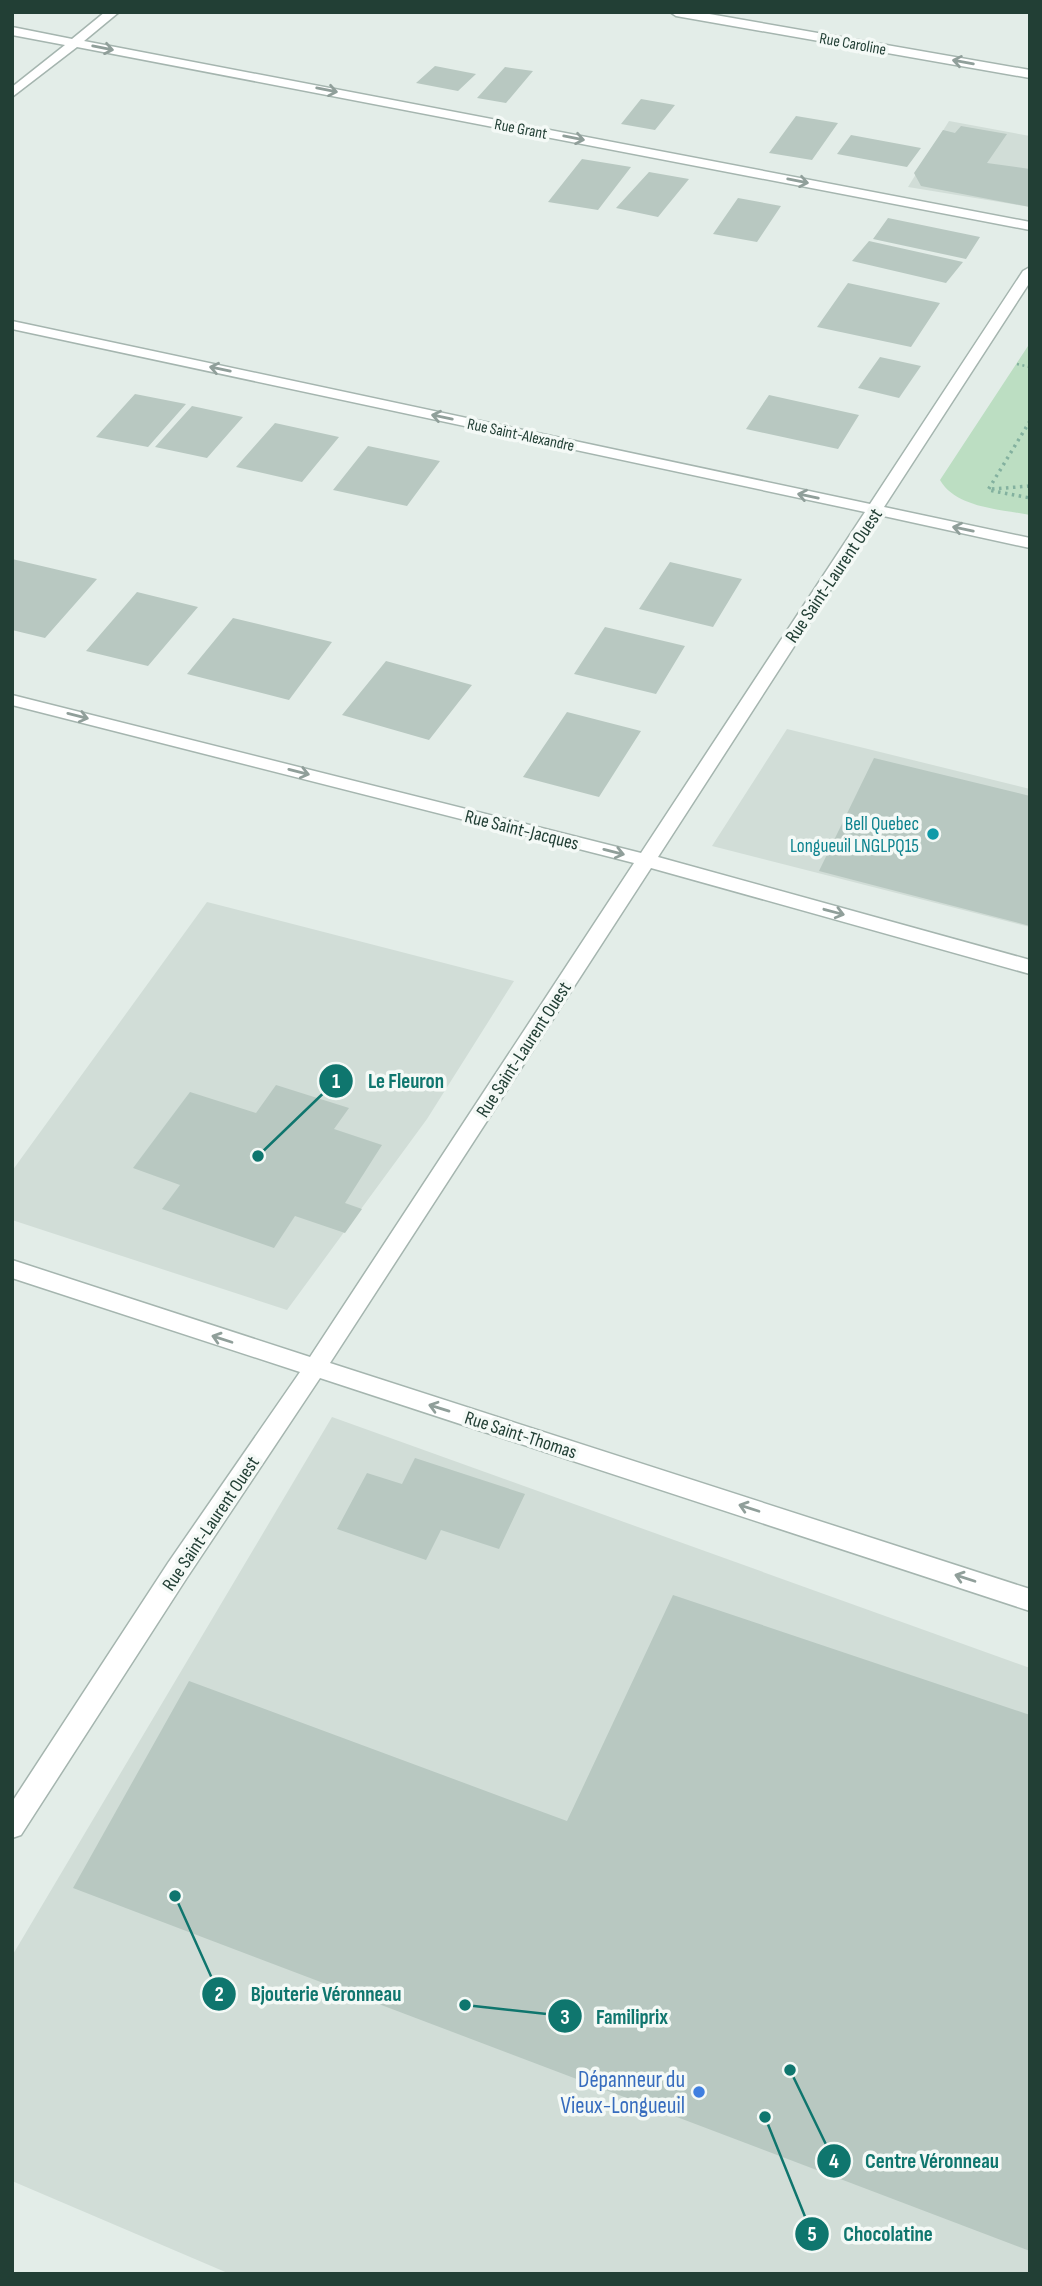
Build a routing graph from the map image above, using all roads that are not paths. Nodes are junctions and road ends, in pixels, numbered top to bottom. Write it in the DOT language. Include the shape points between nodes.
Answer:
graph roads {
  1 [pos="113,12"];
  2 [pos="676,12"];
  3 [pos="12,31"];
  4 [pos="75,43"];
  5 [pos="1030,74"];
  6 [pos="12,93"];
  7 [pos="1030,226"];
  8 [pos="1030,271"];
  9 [pos="12,325"];
  10 [pos="875,510"];
  11 [pos="1030,543"];
  12 [pos="12,699"];
  13 [pos="646,860"];
  14 [pos="1030,967"];
  15 [pos="12,1269"];
  16 [pos="314,1369"];
  17 [pos="1030,1600"];
  18 [pos="12,1826"];
  1 -- 4 [label="street"];
  5 -- 2 [label="street, Rue Caroline, one-way"];
  3 -- 4 [label="street, Rue Grant"];
  4 -- 6 [label="street"];
  4 -- 7 [label="street, Rue Grant, one-way"];
  8 -- 10 [label="street, Rue Saint-Laurent Ouest"];
  10 -- 9 [label="street, Rue Saint-Alexandre, one-way"];
  11 -- 10 [label="street, Rue Saint-Alexandre, one-way"];
  10 -- 13 [label="street, Rue Saint-Laurent Ouest"];
  12 -- 13 [label="street, Rue Saint-Jacques, one-way"];
  13 -- 14 [label="street, Rue Saint-Jacques, one-way"];
  13 -- 16 [label="street, Rue Saint-Laurent Ouest"];
  16 -- 15 [label="street, Rue Saint-Thomas, one-way"];
  17 -- 16 [label="street, Rue Saint-Thomas, one-way"];
  16 -- 18 [label="street, Rue Saint-Laurent Ouest"];
}
